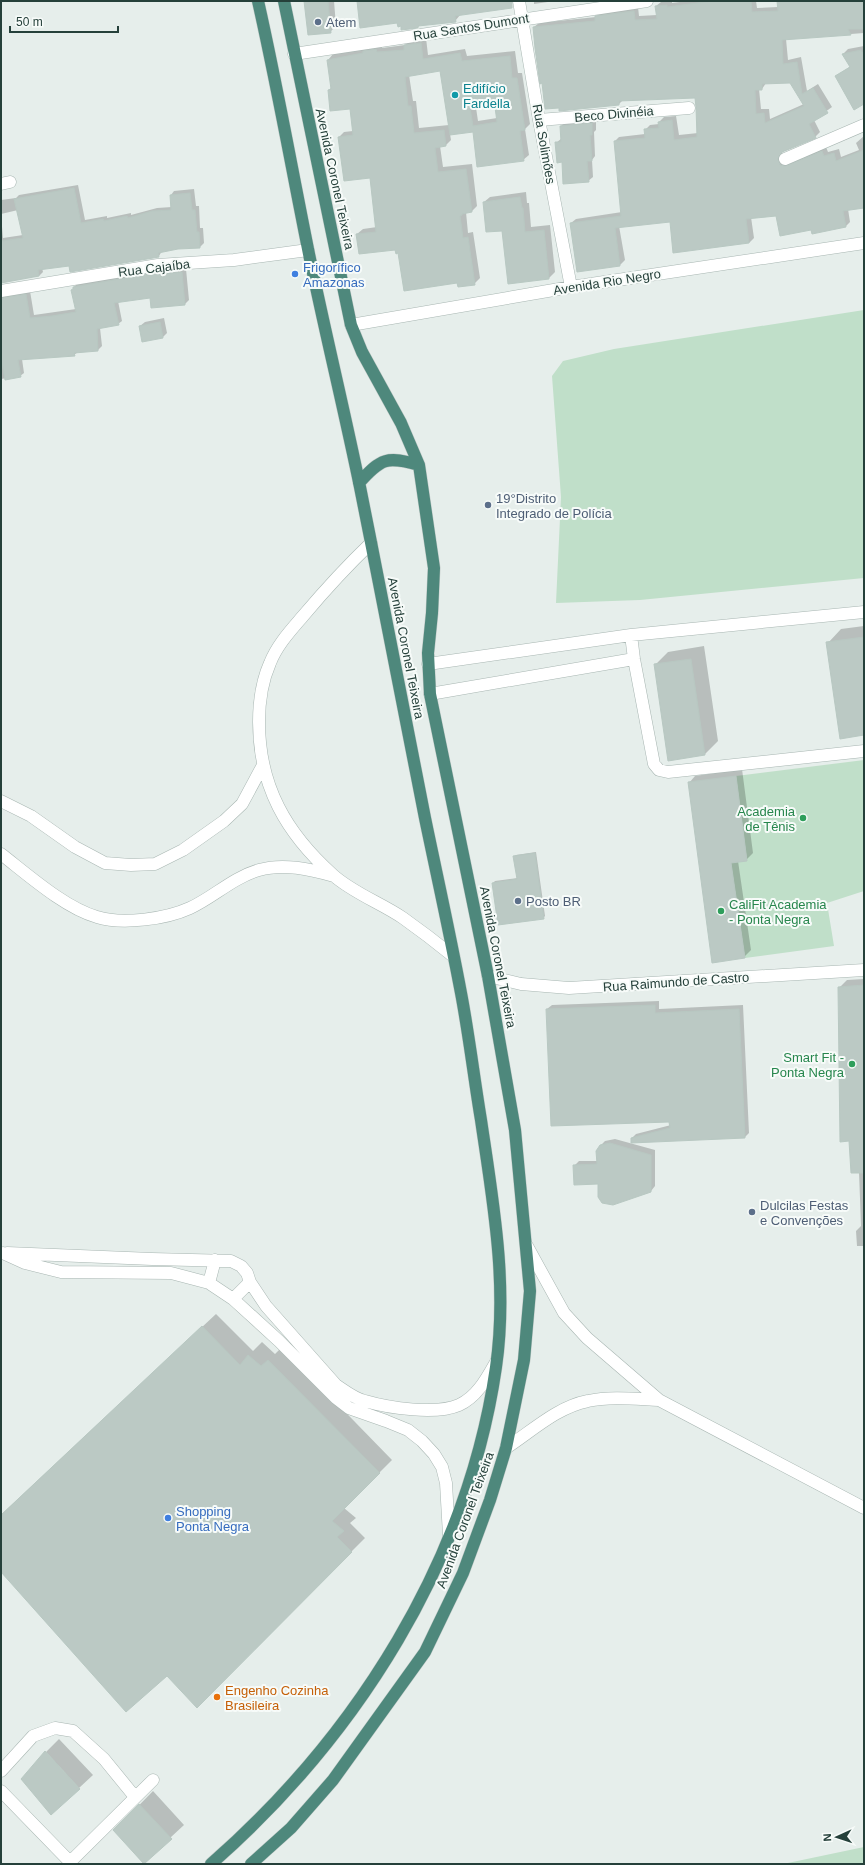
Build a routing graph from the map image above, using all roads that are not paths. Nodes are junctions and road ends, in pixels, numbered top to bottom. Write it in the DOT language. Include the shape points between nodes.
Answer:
graph roads {
  1 [pos="258,1"];
  2 [pos="284,1"];
  3 [pos="519,1"];
  4 [pos="647,1"];
  5 [pos="522,19"];
  6 [pos="294,54"];
  7 [pos="689,108"];
  8 [pos="540,120"];
  9 [pos="864,125"];
  10 [pos="785,159"];
  11 [pos="864,243"];
  12 [pos="308,250"];
  13 [pos="571,287"];
  14 [pos="1,291"];
  15 [pos="351,325"];
  16 [pos="419,465"];
  17 [pos="359,483"];
  18 [pos="371,543"];
  19 [pos="864,612"];
  20 [pos="631,635"];
  21 [pos="634,658"];
  22 [pos="428,664"];
  23 [pos="430,694"];
  24 [pos="864,752"];
  25 [pos="263,765"];
  26 [pos="1,801"];
  27 [pos="1,854"];
  28 [pos="334,876"];
  29 [pos="454,956"];
  30 [pos="864,970"];
  31 [pos="488,976"];
  32 [pos="527,1246"];
  33 [pos="2,1253"];
  34 [pos="215,1260"];
  35 [pos="250,1282"];
  36 [pos="209,1283"];
  37 [pos="233,1299"];
  38 [pos="497,1361"];
  39 [pos="659,1400"];
  40 [pos="506,1448"];
  41 [pos="864,1508"];
  42 [pos="449,1539"];
  43 [pos="1,1771"];
  44 [pos="152,1780"];
  45 [pos="1,1791"];
  46 [pos="135,1797"];
  47 [pos="71,1863"];
  48 [pos="211,1864"];
  49 [pos="251,1864"];
  1 -- 12 [label="highway, Avenida Coronel Teixeira"];
  2 -- 6 [label="highway, Avenida Coronel Teixeira"];
  3 -- 5 [label="street, Rua Solimões"];
  4 -- 5 [label="street, Rua Santos Dumont"];
  5 -- 6 [label="street, Rua Santos Dumont"];
  5 -- 8 [label="street, Rua Solimões"];
  6 -- 15 [label="highway, Avenida Coronel Teixeira"];
  7 -- 8 [label="street, Beco Divinéia"];
  8 -- 13 [label="street, Rua Solimões"];
  9 -- 10 [label="street"];
  11 -- 13 [label="street, Avenida Rio Negro"];
  12 -- 14 [label="street, Rua Cajaíba" via="234,260 158,265"];
  12 -- 17 [label="highway, Avenida Coronel Teixeira"];
  13 -- 15 [label="street, Avenida Rio Negro"];
  15 -- 16 [label="highway, Avenida Coronel Teixeira" via="362,352 401,422"];
  16 -- 17 [label="highway" via="401,460 382,462"];
  16 -- 22 [label="highway, Avenida Coronel Teixeira" via="434,568"];
  17 -- 18 [label="highway, Avenida Coronel Teixeira"];
  18 -- 25 [label="street" via="298,621 284,638 270,663 262,688 259,713 259,741"];
  18 -- 29 [label="highway, Avenida Coronel Teixeira"];
  19 -- 20 [label="street"];
  20 -- 21 [label="street"];
  20 -- 22 [label="street"];
  21 -- 23 [label="street"];
  21 -- 24 [label="street" via="654,764 659,770 668,772"];
  22 -- 23 [label="highway, Avenida Coronel Teixeira"];
  23 -- 31 [label="highway, Avenida Coronel Teixeira"];
  25 -- 26 [label="street" via="242,804 224,821 183,850 155,864 105,863 75,847 31,816"];
  25 -- 28 [label="street" via="268,785 293,832"];
  27 -- 28 [label="street" via="67,903 97,918 124,921 160,917 189,908 233,880 259,870 292,867"];
  28 -- 29 [label="street" via="403,918"];
  29 -- 38 [label="highway, Avenida Coronel Teixeira" via="497,1228 501,1318"];
  30 -- 31 [label="street, Rua Raimundo de Castro" via="569,988 521,984"];
  31 -- 32 [label="highway, Avenida Coronel Teixeira" via="515,1130"];
  32 -- 39 [label="street" via="564,1312 587,1338"];
  32 -- 40 [label="highway, Avenida Coronel Teixeira" via="530,1291 524,1360"];
  33 -- 34 [label="street"];
  33 -- 36 [label="street" via="25,1263 61,1272 171,1273"];
  34 -- 35 [label="street" via="231,1261 241,1266"];
  34 -- 36 [label="street"];
  35 -- 37 [label="street"];
  35 -- 38 [label="street" via="283,1327 336,1385 364,1401 440,1410 459,1405 483,1384"];
  36 -- 37 [label="street"];
  37 -- 42 [label="street" via="349,1408 408,1430 426,1445 442,1467 446,1482"];
  38 -- 42 [label="highway, Avenida Coronel Teixeira" via="479,1449 468,1489"];
  39 -- 40 [label="street" via="615,1398 588,1401 558,1412"];
  39 -- 41 [label="street"];
  40 -- 49 [label="highway, Avenida Coronel Teixeira" via="463,1573 425,1652 334,1780 291,1828"];
  42 -- 48 [label="highway, Avenida Coronel Teixeira" via="390,1653 352,1713 290,1788"];
  43 -- 46 [label="street" via="33,1736 55,1728 73,1731 104,1759"];
  44 -- 46 [label="street"];
  45 -- 47 [label="street"];
  46 -- 47 [label="street"];
}
